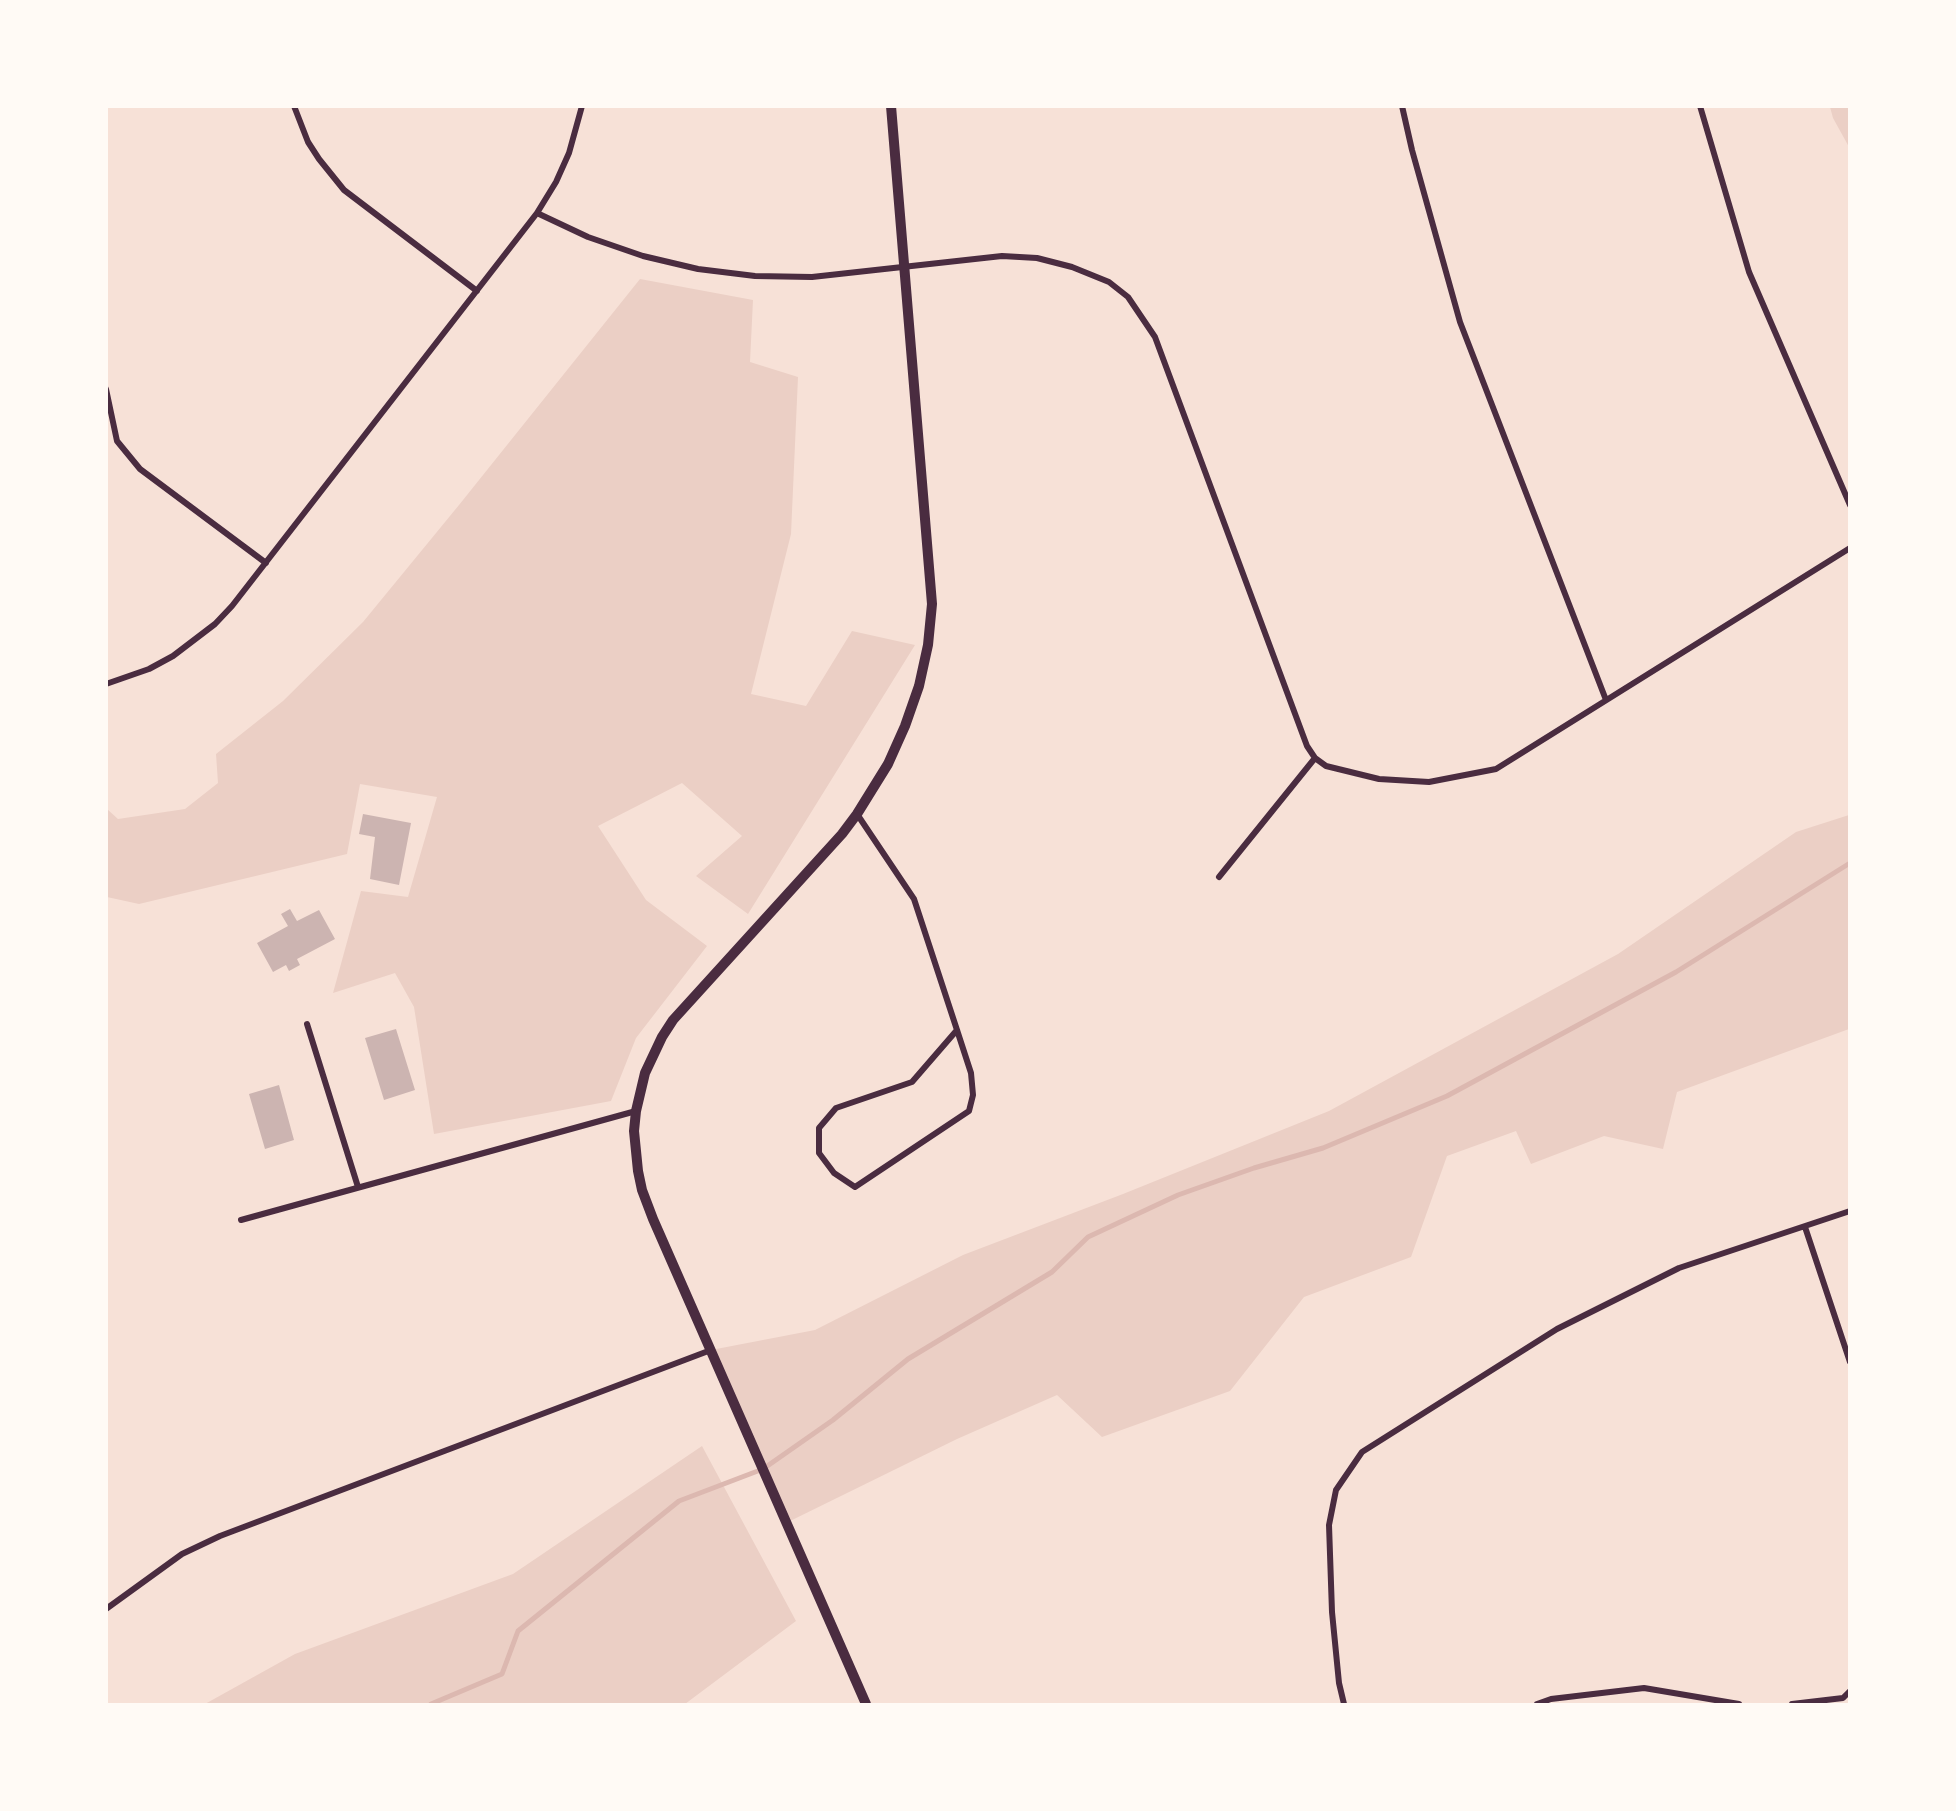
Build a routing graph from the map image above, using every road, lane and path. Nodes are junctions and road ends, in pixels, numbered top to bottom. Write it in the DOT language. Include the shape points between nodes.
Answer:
graph roads {
  1 [pos="294,106"];
  2 [pos="582,106"];
  3 [pos="891,106"];
  4 [pos="1402,106"];
  5 [pos="1700,106"];
  6 [pos="537,213"];
  7 [pos="904,266"];
  8 [pos="477,291"];
  9 [pos="106,389"];
  10 [pos="1850,505"];
  11 [pos="1850,548"];
  12 [pos="266,563"];
  13 [pos="106,684"];
  14 [pos="1606,700"];
  15 [pos="1315,758"];
  16 [pos="857,813"];
  17 [pos="1219,877"];
  18 [pos="307,1024"];
  19 [pos="957,1030"];
  20 [pos="636,1111"];
  21 [pos="358,1187"];
  22 [pos="1850,1211"];
  23 [pos="241,1220"];
  24 [pos="1805,1227"];
  25 [pos="711,1350"];
  26 [pos="1850,1362"];
  27 [pos="106,1609"];
  28 [pos="1850,1691"];
  29 [pos="866,1704"];
  30 [pos="1344,1704"];
  31 [pos="1537,1704"];
  32 [pos="1739,1704"];
  33 [pos="1792,1704"];
  1 -- 8 [label="street" via="319,159 344,190"];
  2 -- 6 [label="street" via="569,153"];
  3 -- 7 [label="street"];
  4 -- 14 [label="street" via="1460,322"];
  5 -- 10 [label="street" via="1749,272"];
  6 -- 7 [label="street" via="599,241 698,269 812,277"];
  6 -- 8 [label="street"];
  7 -- 15 [label="street" via="1002,256 1037,258 1109,282 1128,297 1155,336 1307,746"];
  7 -- 16 [label="street" via="932,604 919,686 905,726 888,764"];
  8 -- 12 [label="street"];
  9 -- 12 [label="street" via="117,441 140,469"];
  11 -- 14 [label="street"];
  12 -- 13 [label="street" via="232,606 195,641 149,669"];
  14 -- 15 [label="street" via="1496,769 1429,782 1379,779 1326,766"];
  15 -- 17 [label="street"];
  16 -- 19 [label="street" via="914,899"];
  16 -- 20 [label="street" via="673,1020 649,1064"];
  18 -- 21 [label="street"];
  19 -- 19 [label="street" via="971,1073 973,1095 969,1110 855,1186 834,1173 819,1153 819,1128 836,1108 912,1082"];
  20 -- 21 [label="street"];
  20 -- 25 [label="street" via="635,1151 642,1190"];
  21 -- 23 [label="street"];
  22 -- 24 [label="street"];
  24 -- 26 [label="street"];
  24 -- 30 [label="street" via="1679,1268 1557,1329 1362,1452 1336,1490 1329,1525 1332,1612"];
  25 -- 27 [label="street" via="220,1536 182,1554"];
  25 -- 29 [label="street"];
  28 -- 33 [label="street" via="1843,1698"];
  31 -- 32 [label="street" via="1644,1688"];
}
